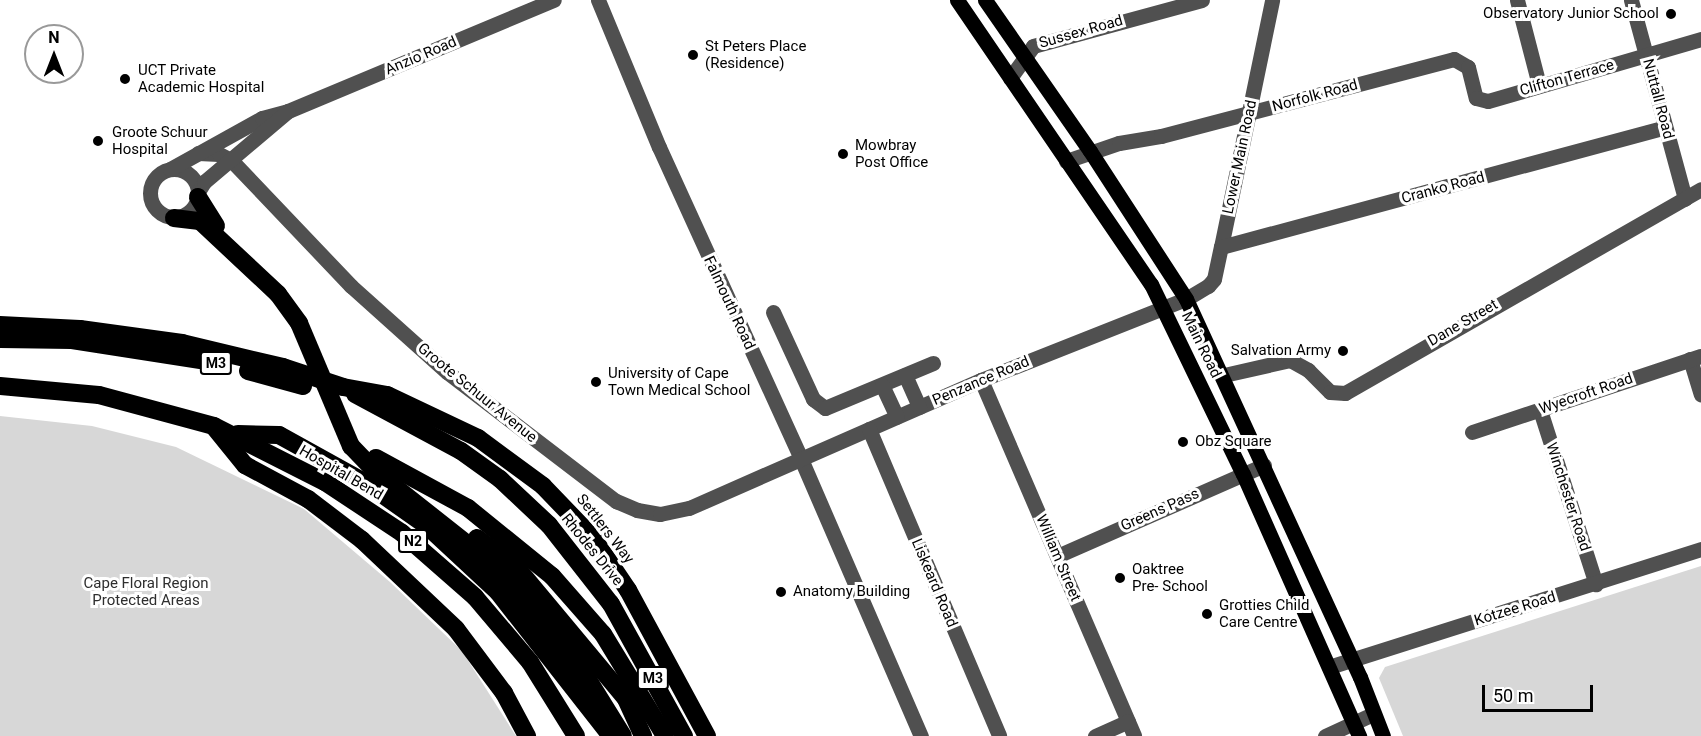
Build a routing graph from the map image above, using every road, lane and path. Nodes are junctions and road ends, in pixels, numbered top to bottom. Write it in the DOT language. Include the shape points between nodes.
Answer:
graph roads {
  1 [pos="554,0"];
  2 [pos="598,0"];
  3 [pos="957,0"];
  4 [pos="1202,0"];
  5 [pos="1272,0"];
  6 [pos="1517,0"];
  7 [pos="1631,0"];
  8 [pos="987,3"];
  9 [pos="969,17"];
  10 [pos="1701,39"];
  11 [pos="1646,55"];
  12 [pos="1026,57"];
  13 [pos="1460,59"];
  14 [pos="1010,78"];
  15 [pos="1539,85"];
  16 [pos="1057,102"];
  17 [pos="288,111"];
  18 [pos="1250,113"];
  19 [pos="1036,116"];
  20 [pos="1665,127"];
  21 [pos="1090,151"];
  22 [pos="198,153"];
  23 [pos="231,160"];
  24 [pos="1066,161"];
  25 [pos="170,169"];
  26 [pos="1701,189"];
  27 [pos="198,194"];
  28 [pos="1685,199"];
  29 [pos="174,218"];
  30 [pos="1221,247"];
  31 [pos="259,275"];
  32 [pos="1186,299"];
  33 [pos="1164,308"];
  34 [pos="773,312"];
  35 [pos="0,325"];
  36 [pos="0,339"];
  37 [pos="1695,357"];
  38 [pos="933,363"];
  39 [pos="905,375"];
  40 [pos="1224,375"];
  41 [pos="981,380"];
  42 [pos="882,385"];
  43 [pos="0,386"];
  44 [pos="343,387"];
  45 [pos="1701,394"];
  46 [pos="919,407"];
  47 [pos="1540,410"];
  48 [pos="897,417"];
  49 [pos="214,426"];
  50 [pos="423,429"];
  51 [pos="869,429"];
  52 [pos="345,430"];
  53 [pos="1472,432"];
  54 [pos="234,434"];
  55 [pos="376,458"];
  56 [pos="801,459"];
  57 [pos="1264,465"];
  58 [pos="1243,474"];
  59 [pos="1701,549"];
  60 [pos="1057,556"];
  61 [pos="1596,584"];
  62 [pos="1352,660"];
  63 [pos="1329,667"];
  64 [pos="1373,714"];
  65 [pos="1128,721"];
  66 [pos="1356,730"];
  67 [pos="527,736"];
  68 [pos="576,736"];
  69 [pos="611,736"];
  70 [pos="623,736"];
  71 [pos="643,736"];
  72 [pos="665,736"];
  73 [pos="684,736"];
  74 [pos="707,736"];
  75 [pos="921,736"];
  76 [pos="999,736"];
  77 [pos="1095,736"];
  78 [pos="1134,736"];
  79 [pos="1325,736"];
  80 [pos="1383,736"];
  1 -- 17 [label="street, Anzio Road"];
  2 -- 56 [label="street, Falmouth Road" via="659,147"];
  3 -- 9 [label="main road, Main Road"];
  4 -- 12 [label="street, Sussex Road" via="1035,46"];
  5 -- 18 [label="street, Lower Main Road"];
  6 -- 15 [label="street"];
  7 -- 11 [label="street, Nuttall Road"];
  8 -- 9 [label="main road"];
  8 -- 12 [label="main road, Main Road"];
  9 -- 14 [label="main road, Main Road"];
  10 -- 11 [label="street, Clifton Terrace"];
  11 -- 15 [label="street, Clifton Terrace"];
  11 -- 20 [label="street, Nuttall Road"];
  12 -- 14 [label="street, Sussex Road"];
  12 -- 16 [label="main road, Main Road"];
  13 -- 15 [label="street, Clifton Terrace" via="1468,67 1476,98 1481,101"];
  13 -- 18 [label="street, Norfolk Road"];
  14 -- 19 [label="main road, Main Road"];
  16 -- 19 [label="main road"];
  16 -- 21 [label="main road, Main Road"];
  17 -- 22 [label="street, Anzio Road" via="240,127"];
  17 -- 23 [label="street, Anzio Road"];
  18 -- 21 [label="street, Norfolk Road"];
  18 -- 30 [label="street, Lower Main Road"];
  19 -- 24 [label="main road, Main Road"];
  20 -- 28 [label="street, Nuttall Road"];
  20 -- 30 [label="street, Cranko Road"];
  21 -- 24 [label="street, Norfolk Road"];
  21 -- 32 [label="main road, Main Road"];
  22 -- 23 [label="street" via="219,154"];
  22 -- 25 [label="street, Anzio Road"];
  23 -- 27 [label="street, Anzio Road"];
  23 -- 56 [label="street, Groote Schuur Avenue" via="351,286 447,372 616,501 660,514 689,508"];
  24 -- 33 [label="main road, Main Road"];
  25 -- 27 [label="street" via="190,176"];
  25 -- 29 [label="street" via="158,175 149,194 159,213"];
  26 -- 28 [label="street, Dane Street"];
  27 -- 29 [label="street" via="189,212"];
  27 -- 31 [label="highway" via="205,214"];
  28 -- 40 [label="street, Dane Street" via="1338,394 1290,360"];
  29 -- 31 [label="highway" via="200,221"];
  30 -- 32 [label="street, Lower Main Road" via="1214,279"];
  31 -- 52 [label="highway" via="294,316"];
  32 -- 33 [label="street, Penzance Road"];
  32 -- 40 [label="main road, Main Road"];
  33 -- 41 [label="street, Penzance Road"];
  33 -- 58 [label="main road, Main Road"];
  34 -- 42 [label="street" via="818,405 833,406"];
  35 -- 44 [label="highway" via="80,328 182,343 283,367"];
  36 -- 50 [label="highway, M3" via="72,340 205,360 361,402"];
  37 -- 45 [label="street"];
  37 -- 47 [label="street, Wyecroft Road"];
  38 -- 39 [label="street"];
  39 -- 42 [label="street"];
  39 -- 46 [label="street"];
  40 -- 57 [label="main road, Main Road"];
  41 -- 46 [label="street, Penzance Road"];
  41 -- 60 [label="street, William Street"];
  42 -- 48 [label="street"];
  43 -- 49 [label="highway, Hospital Bend / N2" via="99,395"];
  44 -- 50 [label="highway"];
  44 -- 74 [label="highway, Settlers Way" via="387,394 460,429 513,462 562,503 617,571"];
  46 -- 48 [label="street, Penzance Road"];
  47 -- 53 [label="street, Wyecroft Road"];
  47 -- 61 [label="street, Winchester Road"];
  48 -- 51 [label="street, Penzance Road"];
  49 -- 54 [label="highway, Hospital Bend / N2"];
  49 -- 67 [label="highway" via="245,465 308,499 362,540 456,629 504,693"];
  50 -- 73 [label="highway, Rhodes Drive / M3" via="500,479 567,544 617,612"];
  51 -- 56 [label="street, Penzance Road"];
  51 -- 76 [label="street, Liskeard Road"];
  52 -- 55 [label="highway"];
  52 -- 70 [label="highway" via="351,446 376,472 472,547 525,599 587,678"];
  54 -- 68 [label="highway, Hospital Bend / N2" via="368,508 432,557 514,640"];
  54 -- 69 [label="highway" via="279,435 366,483 427,526 498,592"];
  55 -- 71 [label="highway" via="517,568 616,687 639,720"];
  55 -- 72 [label="highway" via="468,508 552,576 607,641"];
  56 -- 75 [label="street, Falmouth Road"];
  57 -- 58 [label="street, Greens Pass"];
  57 -- 62 [label="main road, Main Road"];
  58 -- 60 [label="street, Greens Pass"];
  58 -- 63 [label="main road, Main Road"];
  59 -- 61 [label="street, Kotzee Road"];
  60 -- 65 [label="street, William Street"];
  61 -- 62 [label="street, Kotzee Road"];
  62 -- 63 [label="street, Kotzee Road"];
  62 -- 64 [label="main road, Main Road"];
  63 -- 66 [label="main road, Main Road"];
  64 -- 66 [label="street"];
  64 -- 80 [label="main road, Main Road"];
  65 -- 77 [label="street"];
  65 -- 78 [label="street, William Street"];
  66 -- 79 [label="street"];
}
